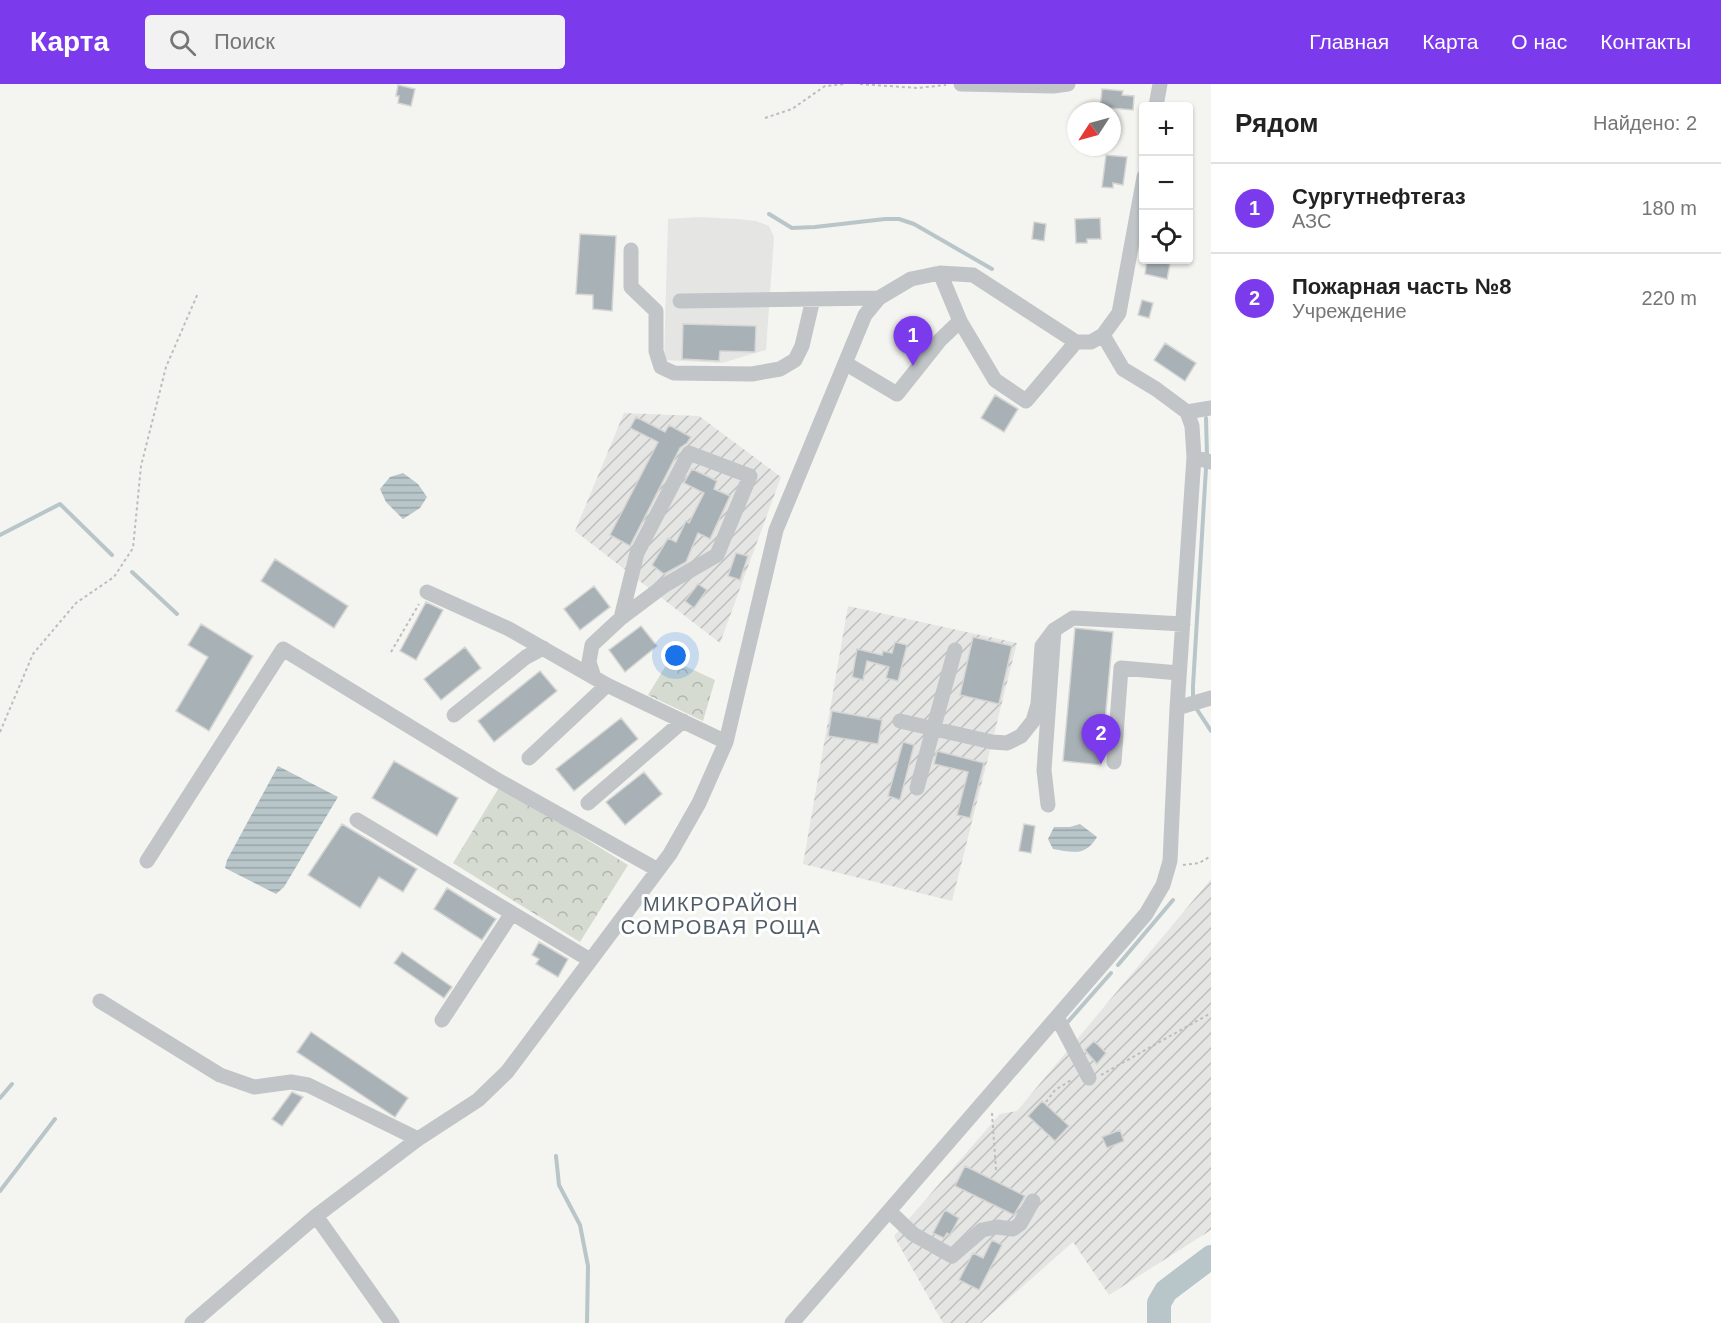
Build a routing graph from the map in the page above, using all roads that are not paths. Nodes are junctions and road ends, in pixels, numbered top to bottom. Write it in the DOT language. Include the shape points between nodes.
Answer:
graph roads {
  1 [pos="961,84"];
  2 [pos="1068,84"];
  3 [pos="1160,84"];
  4 [pos="1157,102"];
  5 [pos="1139,200"];
  6 [pos="631,250"];
  7 [pos="940,273"];
  8 [pos="879,298"];
  9 [pos="813,299"];
  10 [pos="680,301"];
  11 [pos="960,321"];
  12 [pos="1103,335"];
  13 [pos="1076,342"];
  14 [pos="845,363"];
  15 [pos="1211,408"];
  16 [pos="1187,412"];
  17 [pos="1194,457"];
  18 [pos="1211,462"];
  19 [pos="427,592"];
  20 [pos="621,618"];
  21 [pos="1183,624"];
  22 [pos="1054,630"];
  23 [pos="543,648"];
  24 [pos="954,650"];
  25 [pos="1179,673"];
  26 [pos="601,681"];
  27 [pos="1211,698"];
  28 [pos="1177,708"];
  29 [pos="454,715"];
  30 [pos="683,721"];
  31 [pos="900,721"];
  32 [pos="933,729"];
  33 [pos="726,742"];
  34 [pos="529,758"];
  35 [pos="1114,762"];
  36 [pos="917,788"];
  37 [pos="588,803"];
  38 [pos="1048,805"];
  39 [pos="357,820"];
  40 [pos="147,861"];
  41 [pos="657,870"];
  42 [pos="512,913"];
  43 [pos="590,960"];
  44 [pos="100,1000"];
  45 [pos="1057,1017"];
  46 [pos="442,1020"];
  47 [pos="1089,1078"];
  48 [pos="418,1139"];
  49 [pos="1033,1201"];
  50 [pos="889,1211"];
  51 [pos="316,1216"];
  52 [pos="192,1323"];
  53 [pos="392,1323"];
  54 [pos="792,1323"];
  1 -- 2 [label="street"];
  3 -- 4 [label="street"];
  5 -- 12 [label="street" via="1119,313"];
  6 -- 9 [label="street" via="631,287 656,311 656,351 661,367 674,373 752,374 780,369 795,360 802,346"];
  7 -- 8 [label="street" via="911,279"];
  7 -- 11 [label="street"];
  7 -- 13 [label="street" via="973,275"];
  8 -- 9 [label="street"];
  8 -- 14 [label="street" via="866,315"];
  9 -- 10 [label="street"];
  11 -- 13 [label="street" via="995,380 1026,401"];
  11 -- 14 [label="street" via="897,394"];
  12 -- 13 [label="street" via="1091,342"];
  12 -- 16 [label="street" via="1123,369"];
  14 -- 33 [label="street" via="776,530"];
  15 -- 16 [label="street"];
  16 -- 17 [label="street"];
  17 -- 18 [label="street"];
  17 -- 21 [label="street"];
  19 -- 23 [label="street"];
  20 -- 20 [label="street" via="665,585 717,555 750,476 689,453 637,553"];
  20 -- 26 [label="street" via="592,645 589,662"];
  21 -- 22 [label="street" via="1073,618"];
  21 -- 25 [label="street"];
  22 -- 32 [label="street" via="1042,646 1033,721 1021,736 1007,743 992,742"];
  22 -- 38 [label="street" via="1044,770"];
  23 -- 26 [label="street"];
  23 -- 29 [label="street" via="526,657"];
  24 -- 32 [label="street"];
  25 -- 28 [label="street"];
  25 -- 35 [label="street" via="1121,668"];
  26 -- 30 [label="street"];
  26 -- 34 [label="street"];
  27 -- 28 [label="street"];
  28 -- 45 [label="street" via="1170,861 1163,885 1146,914"];
  30 -- 33 [label="street"];
  30 -- 37 [label="street"];
  31 -- 32 [label="street"];
  32 -- 36 [label="street"];
  33 -- 41 [label="street" via="699,803"];
  39 -- 42 [label="street"];
  40 -- 41 [label="street" via="283,649 494,778"];
  41 -- 43 [label="street"];
  42 -- 43 [label="street"];
  42 -- 46 [label="street"];
  43 -- 48 [label="street" via="507,1072 478,1100"];
  44 -- 48 [label="street" via="220,1075 254,1087 291,1082 308,1085"];
  45 -- 47 [label="street"];
  45 -- 50 [label="street"];
  48 -- 51 [label="street"];
  49 -- 50 [label="street" via="1013,1229 982,1230 952,1256 913,1234"];
  50 -- 54 [label="street"];
  51 -- 52 [label="street"];
  51 -- 53 [label="street"];
}
